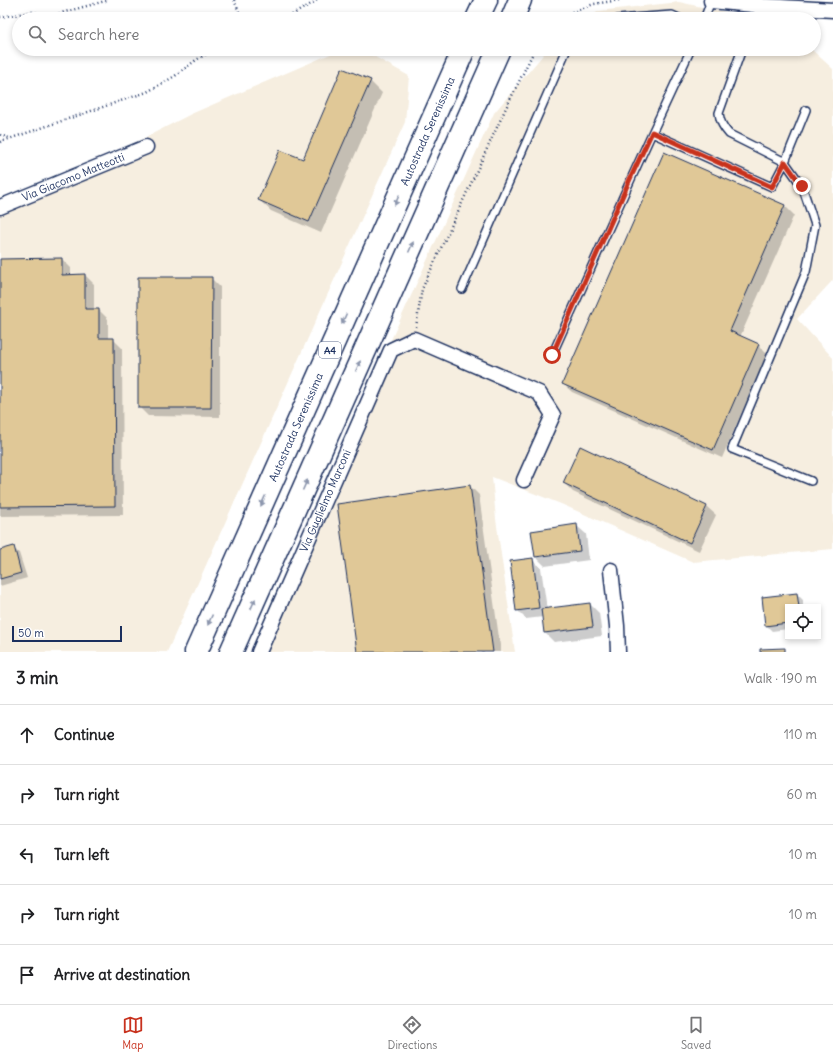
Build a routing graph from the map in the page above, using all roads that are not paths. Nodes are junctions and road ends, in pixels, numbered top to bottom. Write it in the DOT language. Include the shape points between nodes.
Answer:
graph roads {
  1 [pos="486,0"];
  2 [pos="520,0"];
  3 [pos="711,0"];
  4 [pos="763,3"];
  5 [pos="833,10"];
  6 [pos="480,12"];
  7 [pos="515,12"];
  8 [pos="707,12"];
  9 [pos="758,12"];
  10 [pos="461,56"];
  11 [pos="496,56"];
  12 [pos="564,56"];
  13 [pos="687,56"];
  14 [pos="739,56"];
  15 [pos="806,110"];
  16 [pos="652,132"];
  17 [pos="146,147"];
  18 [pos="785,162"];
  19 [pos="0,207"];
  20 [pos="462,289"];
  21 [pos="552,355"];
  22 [pos="524,480"];
  23 [pos="811,481"];
  24 [pos="611,570"];
  25 [pos="196,652"];
  26 [pos="231,652"];
  27 [pos="259,652"];
  28 [pos="618,652"];
  1 -- 6 [label="highway"];
  2 -- 7 [label="highway"];
  3 -- 4 [label="street"];
  3 -- 8 [label="lane"];
  4 -- 5 [label="street"];
  4 -- 9 [label="lane"];
  10 -- 25 [label="highway, Autostrada Serenissima / A4, one-way"];
  26 -- 11 [label="highway, one-way"];
  12 -- 20 [label="lane"];
  13 -- 16 [label="lane"];
  14 -- 18 [label="lane" via="719,113 723,128 729,134"];
  15 -- 18 [label="lane"];
  16 -- 18 [label="lane" via="772,187"];
  16 -- 21 [label="lane"];
  17 -- 19 [label="street, Via Giacomo Matteotti"];
  18 -- 23 [label="lane" via="802,186 815,225 806,272 732,449"];
  22 -- 27 [label="street, Via Guglielmo Marconi" via="553,416 539,393 414,339 388,349"];
  24 -- 28 [label="street"];
}
